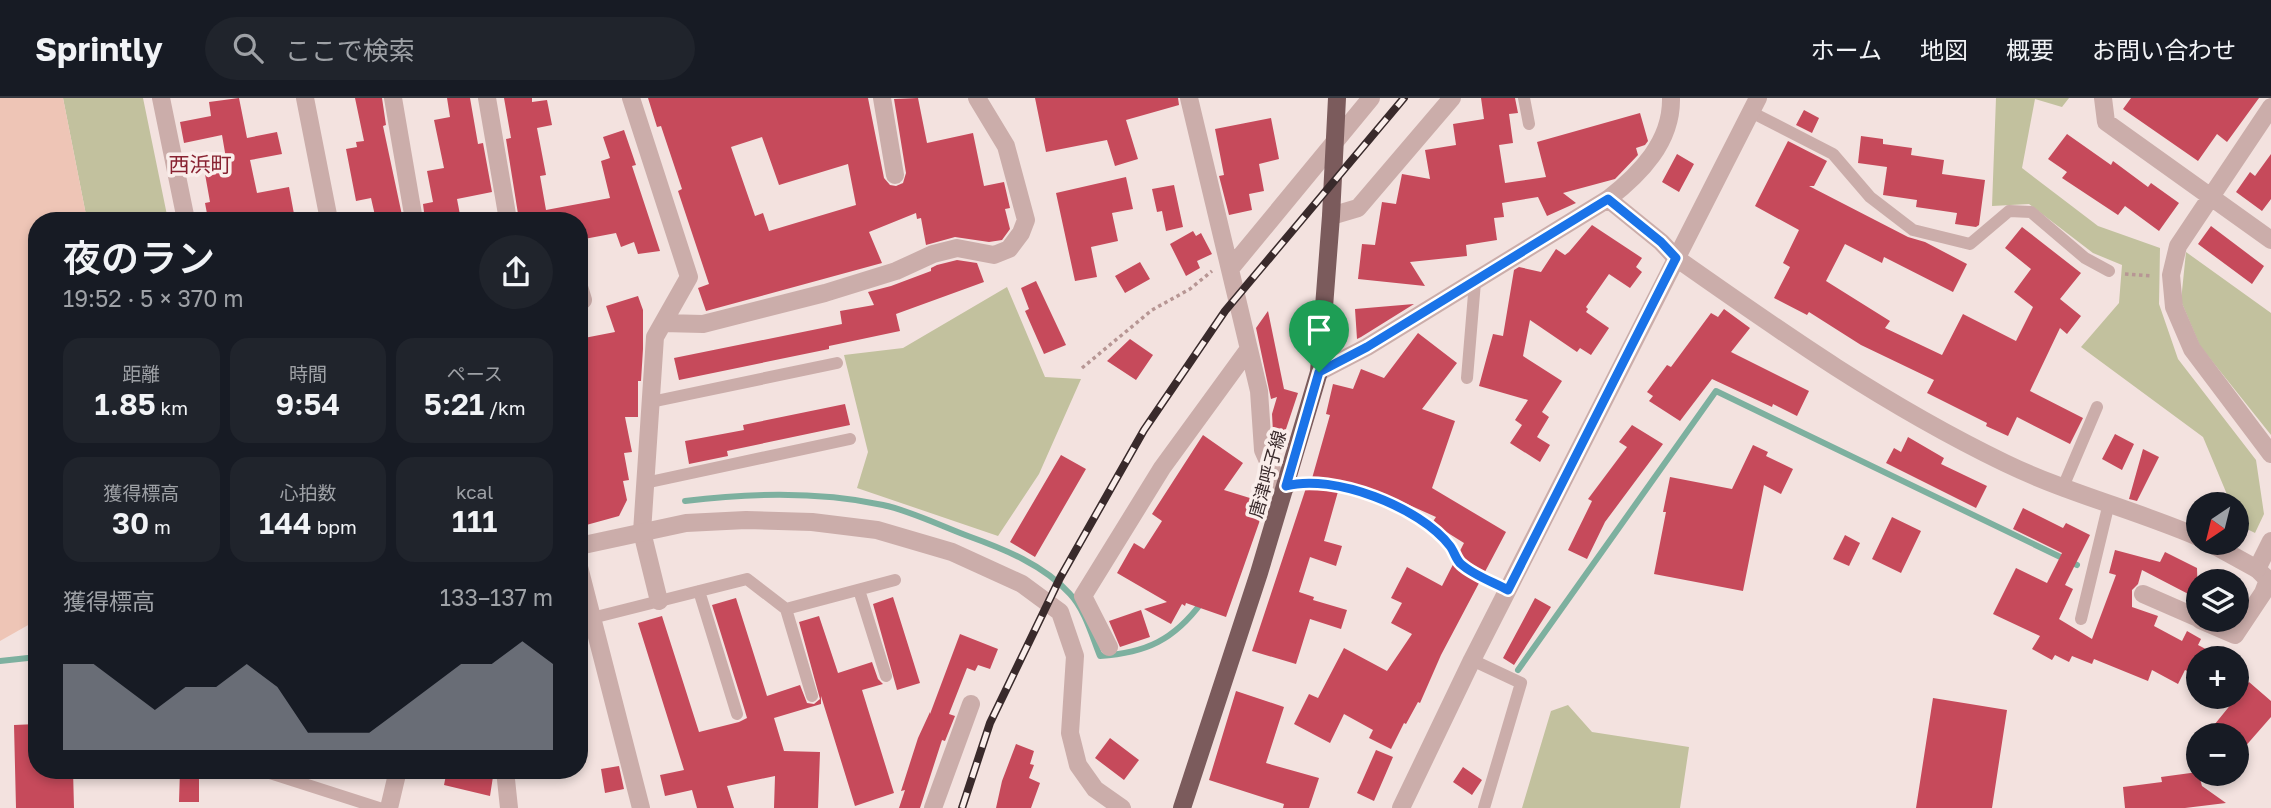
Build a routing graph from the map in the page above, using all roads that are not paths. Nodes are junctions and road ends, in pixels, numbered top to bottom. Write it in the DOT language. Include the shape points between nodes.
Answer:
graph roads {
  1 [pos="161,98"];
  2 [pos="305,98"];
  3 [pos="393,98"];
  4 [pos="487,98"];
  5 [pos="631,98"];
  6 [pos="882,98"];
  7 [pos="977,98"];
  8 [pos="1189,98"];
  9 [pos="1337,98"];
  10 [pos="1371,98"];
  11 [pos="1452,98"];
  12 [pos="1524,98"];
  13 [pos="1671,98"];
  14 [pos="2103,98"];
  15 [pos="1755,105"];
  16 [pos="2271,107"];
  17 [pos="1529,124"];
  18 [pos="1334,141"];
  19 [pos="895,175"];
  20 [pos="2209,196"];
  21 [pos="1608,199"];
  22 [pos="184,212"];
  23 [pos="327,212"];
  24 [pos="413,212"];
  25 [pos="507,212"];
  26 [pos="1331,216"];
  27 [pos="2271,240"];
  28 [pos="1676,258"];
  29 [pos="1230,269"];
  30 [pos="2109,271"];
  31 [pos="1475,282"];
  32 [pos="663,323"];
  33 [pos="1248,350"];
  34 [pos="836,363"];
  35 [pos="1319,372"];
  36 [pos="1467,378"];
  37 [pos="651,402"];
  38 [pos="2097,407"];
  39 [pos="850,439"];
  40 [pos="2271,454"];
  41 [pos="645,483"];
  42 [pos="1286,486"];
  43 [pos="2063,487"];
  44 [pos="2109,503"];
  45 [pos="642,532"];
  46 [pos="2186,532"];
  47 [pos="2271,541"];
  48 [pos="588,544"];
  49 [pos="2229,555"];
  50 [pos="2265,577"];
  51 [pos="895,580"];
  52 [pos="859,590"];
  53 [pos="699,591"];
  54 [pos="2143,594"];
  55 [pos="659,601"];
  56 [pos="588,602"];
  57 [pos="786,609"];
  58 [pos="2186,613"];
  59 [pos="2249,614"];
  60 [pos="592,618"];
  61 [pos="2081,619"];
  62 [pos="1109,647"];
  63 [pos="1472,660"];
  64 [pos="886,676"];
  65 [pos="812,696"];
  66 [pos="971,704"];
  67 [pos="737,714"];
  68 [pos="289,779"];
  69 [pos="396,779"];
  70 [pos="506,779"];
  71 [pos="379,808"];
  72 [pos="389,808"];
  73 [pos="509,808"];
  74 [pos="641,808"];
  75 [pos="933,808"];
  76 [pos="1122,808"];
  77 [pos="1182,808"];
  78 [pos="1401,808"];
  79 [pos="1484,808"];
  1 -- 22 [label="street"];
  2 -- 23 [label="street"];
  3 -- 24 [label="street"];
  4 -- 25 [label="street"];
  5 -- 32 [label="street" via="689,276"];
  6 -- 19 [label="street"];
  7 -- 32 [label="street" via="1006,146 1026,220 1009,249 994,255 957,248 837,289 703,324"];
  8 -- 29 [label="street"];
  9 -- 18 [label="main road, 唐津呼子線"];
  10 -- 18 [label="street"];
  11 -- 26 [label="street" via="1358,208"];
  12 -- 17 [label="lane"];
  13 -- 21 [label="street" via="1657,151 1638,176"];
  14 -- 20 [label="street" via="2106,122"];
  15 -- 28 [label="street"];
  15 -- 30 [label="lane" via="1833,154 1870,197 1913,230 1970,244 2009,211 2031,212 2085,258"];
  16 -- 20 [label="street"];
  18 -- 26 [label="main road, 唐津呼子線"];
  18 -- 29 [label="street"];
  20 -- 27 [label="street"];
  20 -- 40 [label="street" via="2178,246 2171,275 2174,307 2192,349"];
  21 -- 28 [label="street"];
  21 -- 31 [label="street"];
  26 -- 35 [label="main road, 唐津呼子線"];
  28 -- 43 [label="street" via="1872,392 2004,462"];
  28 -- 63 [label="street"];
  29 -- 33 [label="street"];
  31 -- 35 [label="street"];
  31 -- 36 [label="lane"];
  32 -- 37 [label="street" via="655,337"];
  33 -- 42 [label="street" via="1259,391 1263,450 1276,479"];
  33 -- 62 [label="street" via="1163,468 1083,596"];
  34 -- 37 [label="lane"];
  35 -- 42 [label="main road, 唐津呼子線"];
  37 -- 41 [label="street"];
  38 -- 43 [label="lane"];
  39 -- 41 [label="lane"];
  41 -- 45 [label="street"];
  42 -- 77 [label="main road, 唐津呼子線"];
  43 -- 44 [label="street"];
  44 -- 46 [label="street"];
  44 -- 61 [label="lane"];
  45 -- 48 [label="street"];
  45 -- 55 [label="street"];
  45 -- 76 [label="street" via="686,523 746,520 877,530 952,552 1022,584 1059,612 1075,656 1070,733 1078,765 1095,789"];
  47 -- 50 [label="street"];
  49 -- 50 [label="street"];
  50 -- 59 [label="street" via="2263,593"];
  51 -- 52 [label="lane"];
  52 -- 57 [label="lane"];
  52 -- 64 [label="lane"];
  53 -- 55 [label="lane"];
  53 -- 57 [label="lane" via="747,579"];
  53 -- 67 [label="lane"];
  54 -- 58 [label="street"];
  55 -- 60 [label="lane"];
  56 -- 60 [label="street"];
  57 -- 65 [label="lane"];
  60 -- 74 [label="street"];
  63 -- 78 [label="street"];
  63 -- 79 [label="lane" via="1521,684"];
  66 -- 75 [label="street"];
  68 -- 71 [label="lane"];
  69 -- 72 [label="street"];
  70 -- 73 [label="street"];
}
